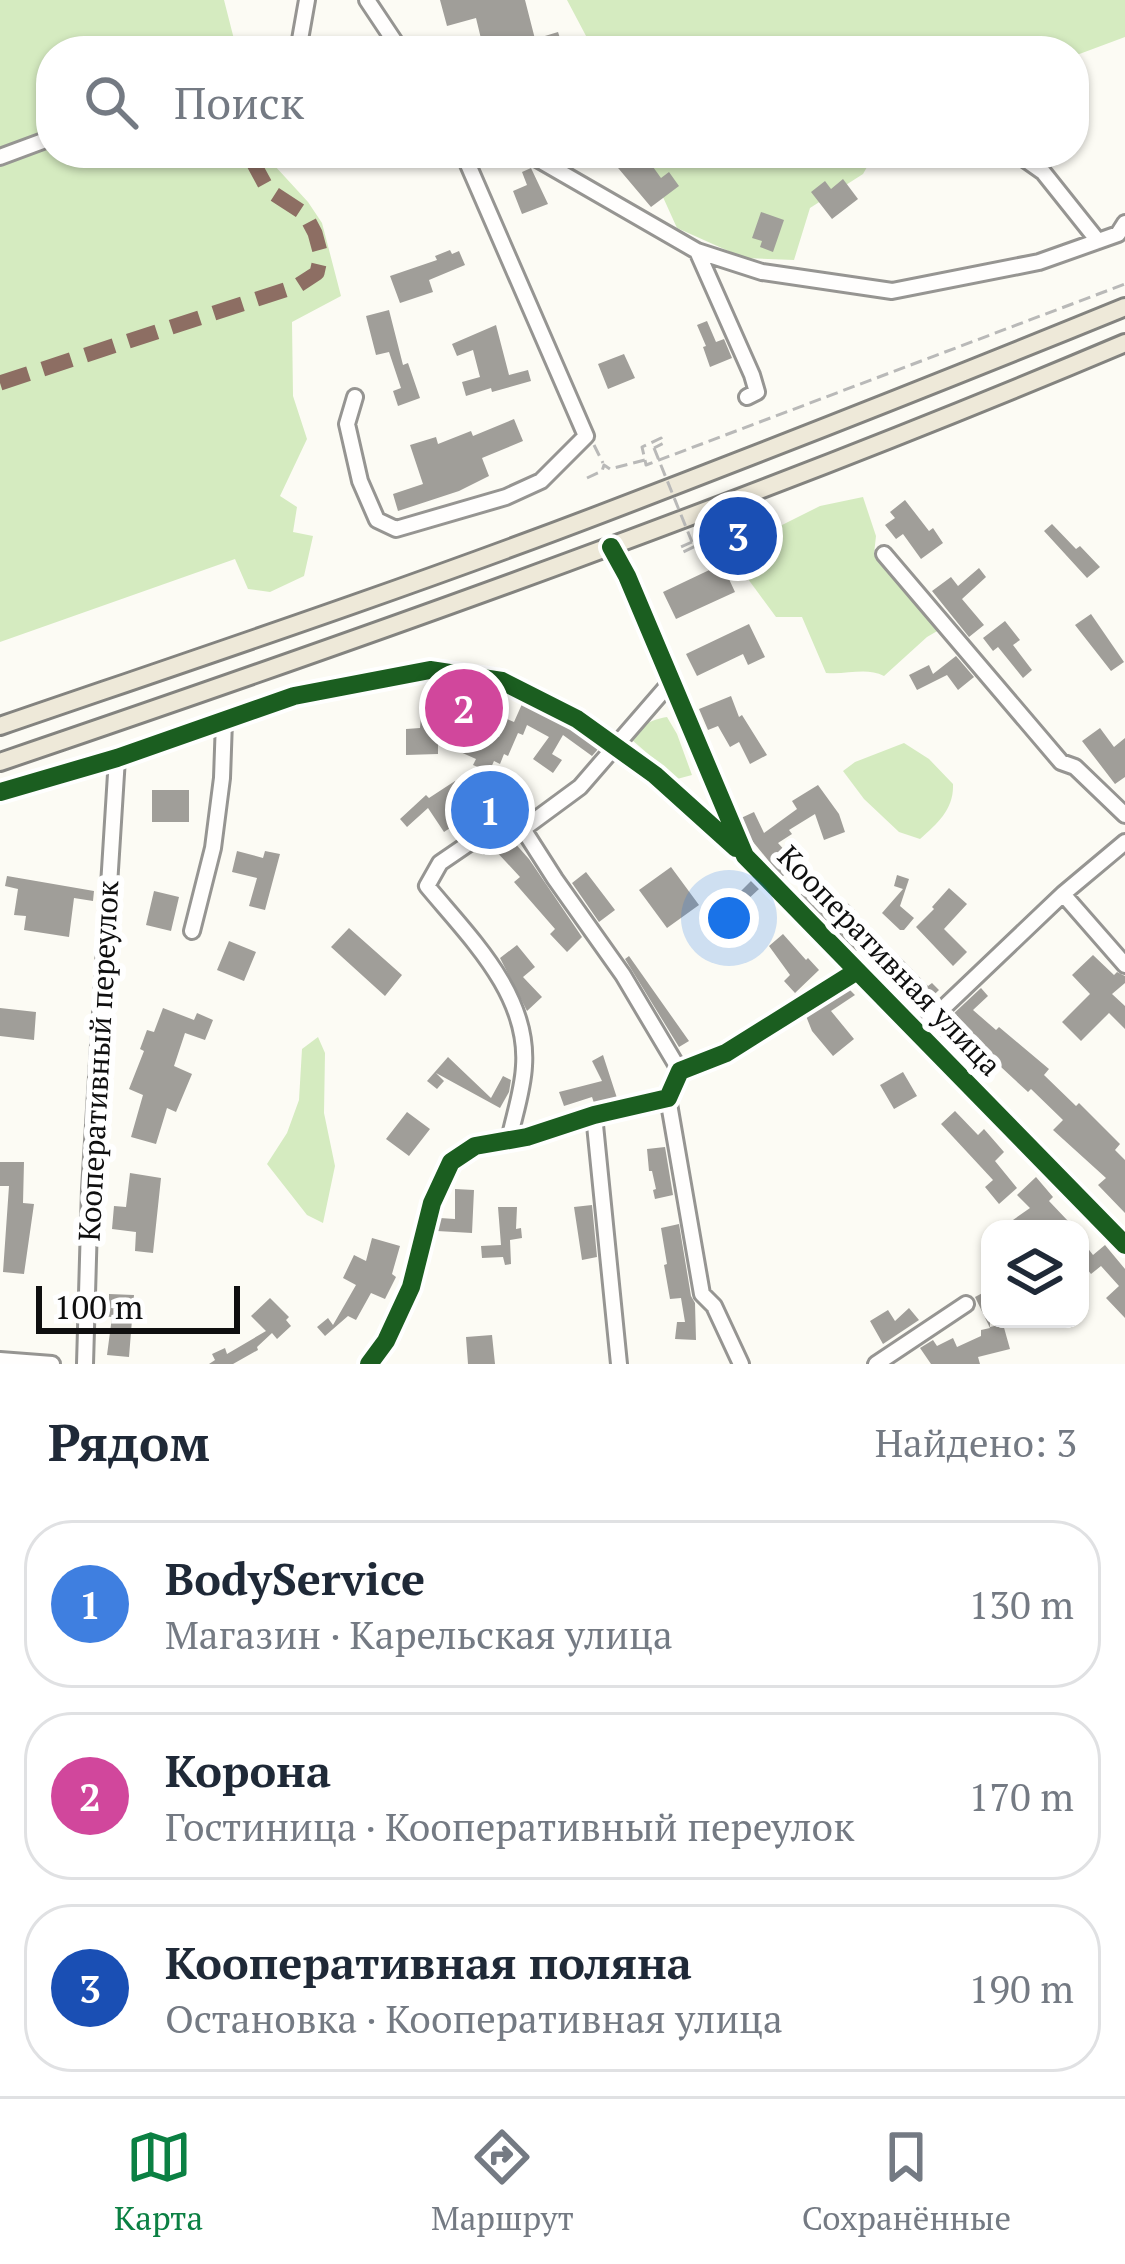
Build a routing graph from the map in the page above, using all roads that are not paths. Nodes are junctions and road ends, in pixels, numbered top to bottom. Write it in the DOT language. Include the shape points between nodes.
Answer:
graph roads {
  1 [pos="307,0"];
  2 [pos="367,0"];
  3 [pos="301,36"];
  4 [pos="390,36"];
  5 [pos="36,144"];
  6 [pos="0,158"];
  7 [pos="470,168"];
  8 [pos="553,168"];
  9 [pos="1037,168"];
  10 [pos="1123,229"];
  11 [pos="1098,241"];
  12 [pos="697,251"];
  13 [pos="1125,307"];
  14 [pos="1125,343"];
  15 [pos="747,397"];
  16 [pos="355,398"];
  17 [pos="611,548"];
  18 [pos="884,554"];
  19 [pos="670,683"];
  20 [pos="224,721"];
  21 [pos="0,726"];
  22 [pos="616,747"];
  23 [pos="117,758"];
  24 [pos="0,762"];
  25 [pos="1,792"];
  26 [pos="0,808"];
  27 [pos="1125,815"];
  28 [pos="523,830"];
  29 [pos="1125,842"];
  30 [pos="745,856"];
  31 [pos="1063,894"];
  32 [pos="191,932"];
  33 [pos="1125,965"];
  34 [pos="857,971"];
  35 [pos="917,1033"];
  36 [pos="680,1071"];
  37 [pos="668,1099"];
  38 [pos="594,1115"];
  39 [pos="509,1140"];
  40 [pos="1125,1245"];
  41 [pos="967,1304"];
  42 [pos="0,1360"];
  43 [pos="52,1364"];
  44 [pos="85,1364"];
  45 [pos="369,1364"];
  46 [pos="619,1364"];
  47 [pos="741,1364"];
  48 [pos="876,1364"];
  1 -- 3 [label="street"];
  2 -- 4 [label="street"];
  5 -- 6 [label="street"];
  7 -- 16 [label="street" via="591,441 506,497 396,529 377,520 360,481 347,424"];
  8 -- 12 [label="street"];
  9 -- 11 [label="street"];
  10 -- 11 [label="street"];
  11 -- 12 [label="street" via="1039,262 892,291 762,272"];
  12 -- 15 [label="street" via="752,375 757,392"];
  13 -- 21 [label="main road" via="602,514"];
  14 -- 17 [label="main road"];
  17 -- 19 [label="street, Кооперативная улица"];
  17 -- 24 [label="main road"];
  18 -- 27 [label="street" via="1061,762"];
  19 -- 22 [label="street"];
  19 -- 30 [label="street, Кооперативная улица"];
  20 -- 22 [label="street" via="295,697 430,670 502,681"];
  20 -- 23 [label="street"];
  20 -- 32 [label="street" via="213,848"];
  22 -- 28 [label="street"];
  22 -- 30 [label="street"];
  23 -- 25 [label="street"];
  23 -- 44 [label="street, Кооперативный переулок"];
  25 -- 26 [label="street"];
  28 -- 36 [label="street"];
  28 -- 39 [label="street" via="516,818 500,822 440,863 427,886 513,997 524,1068"];
  29 -- 31 [label="street"];
  30 -- 34 [label="street, Кооперативная улица"];
  31 -- 33 [label="street"];
  31 -- 35 [label="street"];
  34 -- 35 [label="street, Кооперативная улица"];
  34 -- 36 [label="street" via="726,1053"];
  35 -- 40 [label="street, Кооперативная улица"];
  36 -- 37 [label="street"];
  37 -- 38 [label="street"];
  37 -- 47 [label="street" via="702,1294"];
  38 -- 39 [label="street"];
  38 -- 46 [label="street"];
  39 -- 45 [label="street" via="475,1146 451,1162 410,1287"];
  41 -- 48 [label="street"];
  42 -- 43 [label="street"];
}
